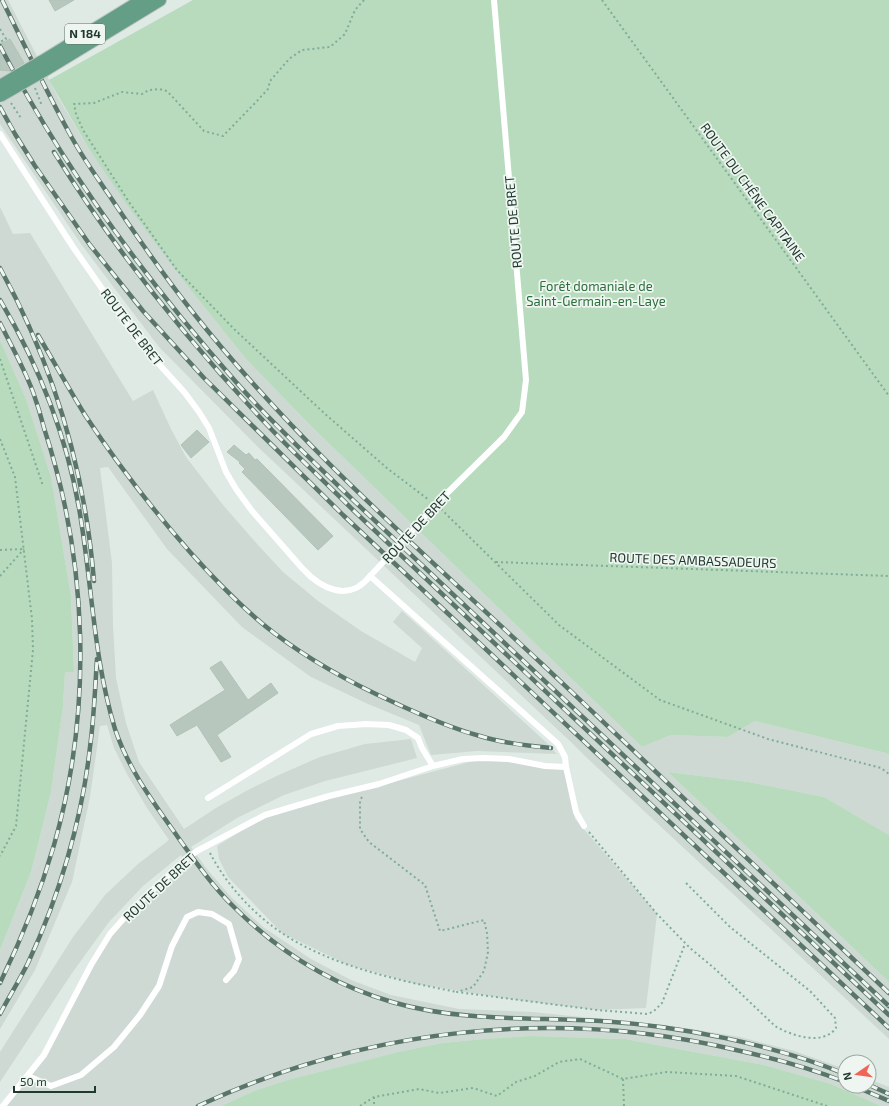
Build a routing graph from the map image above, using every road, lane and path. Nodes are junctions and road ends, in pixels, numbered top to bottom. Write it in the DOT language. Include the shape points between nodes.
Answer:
graph roads {
  1 [pos="160,0"];
  2 [pos="364,0"];
  3 [pos="494,0"];
  4 [pos="602,0"];
  5 [pos="139,5"];
  6 [pos="0,29"];
  7 [pos="0,42"];
  8 [pos="43,66"];
  9 [pos="0,86"];
  10 [pos="0,96"];
  11 [pos="0,134"];
  12 [pos="0,359"];
  13 [pos="889,396"];
  14 [pos="0,439"];
  15 [pos="44,486"];
  16 [pos="436,504"];
  17 [pos="24,549"];
  18 [pos="0,550"];
  19 [pos="495,562"];
  20 [pos="0,576"];
  21 [pos="370,576"];
  22 [pos="889,576"];
  23 [pos="433,766"];
  24 [pos="566,767"];
  25 [pos="889,774"];
  26 [pos="379,784"];
  27 [pos="208,798"];
  28 [pos="584,826"];
  29 [pos="207,847"];
  30 [pos="0,856"];
  31 [pos="686,883"];
  32 [pos="685,944"];
  33 [pos="226,980"];
  34 [pos="457,992"];
  35 [pos="28,1076"];
  36 [pos="623,1079"];
  37 [pos="374,1097"];
  38 [pos="3,1106"];
  39 [pos="360,1106"];
  40 [pos="374,1106"];
  41 [pos="624,1106"];
  42 [pos="827,1106"];
  1 -- 5 [label="main road, N 184"];
  2 -- 16 [label="path" via="355,10 345,34 330,47 302,50 289,59 270,81 268,89 223,136 204,131 167,91 159,89 142,94 122,92 94,103 74,104 83,130 177,270 234,329 324,414 414,490"];
  3 -- 16 [label="lane, ROUTE DE BRET" via="526,380 522,412 504,437"];
  4 -- 13 [label="path, ROUTE DU CHÊNE CAPITAINE"];
  5 -- 8 [label="main road, N 184"];
  6 -- 7 [label="path" via="6,39"];
  8 -- 9 [label="main road, N 184, bridge"];
  8 -- 10 [label="main road, N 184, bridge"];
  11 -- 21 [label="lane, ROUTE DE BRET" via="140,342 199,412 209,428 226,472 252,511 307,574 324,587 339,591 352,590"];
  12 -- 15 [label="path"];
  14 -- 17 [label="path" via="15,477"];
  16 -- 19 [label="path"];
  16 -- 21 [label="lane, ROUTE DE BRET, bridge"];
  17 -- 18 [label="path"];
  17 -- 20 [label="path"];
  17 -- 30 [label="path" via="33,650 16,826"];
  19 -- 22 [label="path, ROUTE DES AMBASSADEURS"];
  19 -- 25 [label="path" via="559,625 660,700 768,739 881,768"];
  21 -- 24 [label="lane" via="558,744 565,757"];
  23 -- 24 [label="lane, ROUTE DE BRET" via="463,759 483,758"];
  23 -- 26 [label="lane, ROUTE DE BRET"];
  23 -- 27 [label="lane" via="418,738 406,730 389,725 338,726 311,734"];
  24 -- 28 [label="lane" via="576,812"];
  26 -- 29 [label="lane, ROUTE DE BRET" via="265,815"];
  26 -- 34 [label="path" via="365,793 360,800 360,830 369,842 425,885 440,931 484,920 488,952 484,971 473,987"];
  28 -- 32 [label="path" via="634,889"];
  29 -- 34 [label="path" via="229,884 255,911 282,933 346,964 416,984"];
  29 -- 35 [label="lane, ROUTE DE BRET" via="185,860 133,908 110,934 44,1055"];
  31 -- 32 [label="path" via="730,927 810,991 835,1018 836,1028 832,1034 821,1038 803,1037 780,1029"];
  32 -- 34 [label="path" via="662,1003 648,1014"];
  33 -- 35 [label="lane" via="234,971 239,959 229,924 212,914 198,912 187,917 172,946 159,986 114,1047 81,1075 51,1086"];
  35 -- 38 [label="lane, ROUTE DE BRET"];
  36 -- 37 [label="path" via="580,1059 559,1062 535,1076 516,1082 497,1096 473,1088 439,1093 419,1089"];
  36 -- 41 [label="path"];
  36 -- 42 [label="path" via="667,1072 736,1076"];
  37 -- 39 [label="path"];
  37 -- 40 [label="path"];
}
